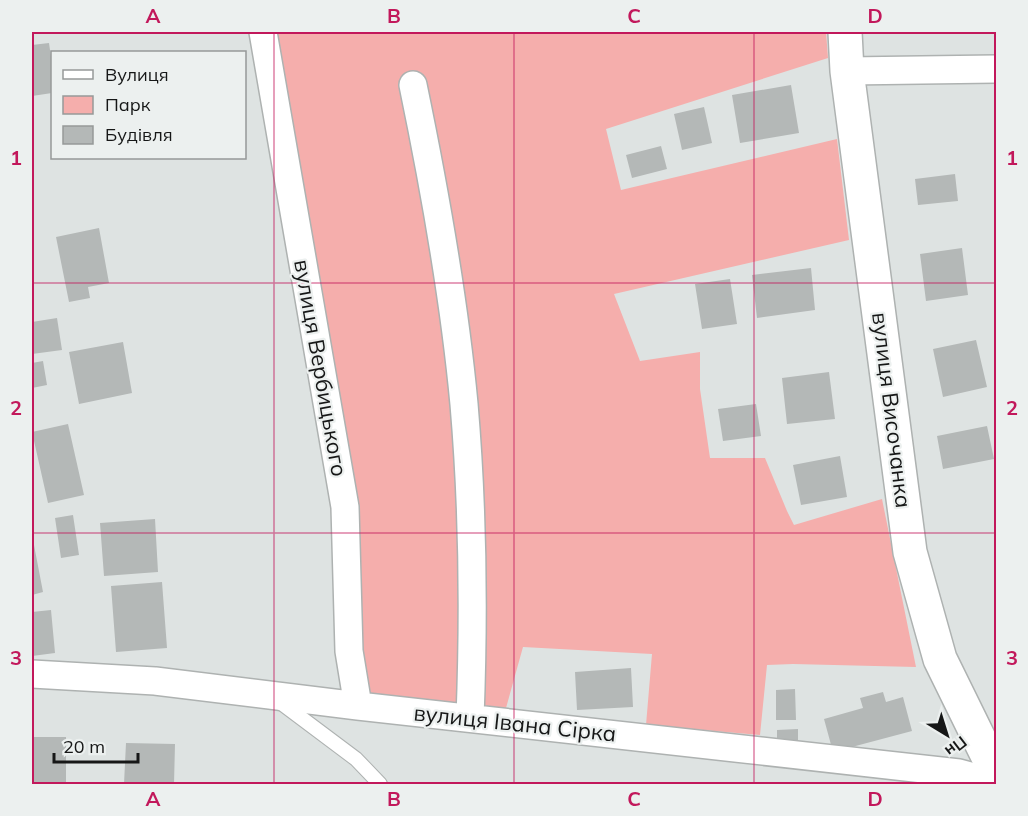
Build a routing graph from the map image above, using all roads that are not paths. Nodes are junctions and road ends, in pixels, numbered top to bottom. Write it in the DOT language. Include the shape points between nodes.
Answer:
graph roads {
  1 [pos="263,32"];
  2 [pos="845,32"];
  3 [pos="996,69"];
  4 [pos="847,71"];
  5 [pos="413,85"];
  6 [pos="32,674"];
  7 [pos="273,696"];
  8 [pos="358,706"];
  9 [pos="470,718"];
  10 [pos="996,773"];
  11 [pos="996,783"];
  12 [pos="380,784"];
  1 -- 8 [label="street, вулиця Вербицького" via="345,507 349,651"];
  2 -- 4 [label="street, вулиця Височанка"];
  3 -- 4 [label="street"];
  4 -- 10 [label="street, вулиця Височанка" via="910,552 940,659"];
  5 -- 9 [label="street" via="444,244 464,404 473,566"];
  6 -- 7 [label="street, вулиця Івана Сірка" via="155,681"];
  7 -- 8 [label="street, вулиця Івана Сірка"];
  7 -- 12 [label="lane" via="356,759"];
  8 -- 9 [label="street, вулиця Івана Сірка"];
  9 -- 11 [label="street, вулиця Івана Сірка" via="959,773"];
}
